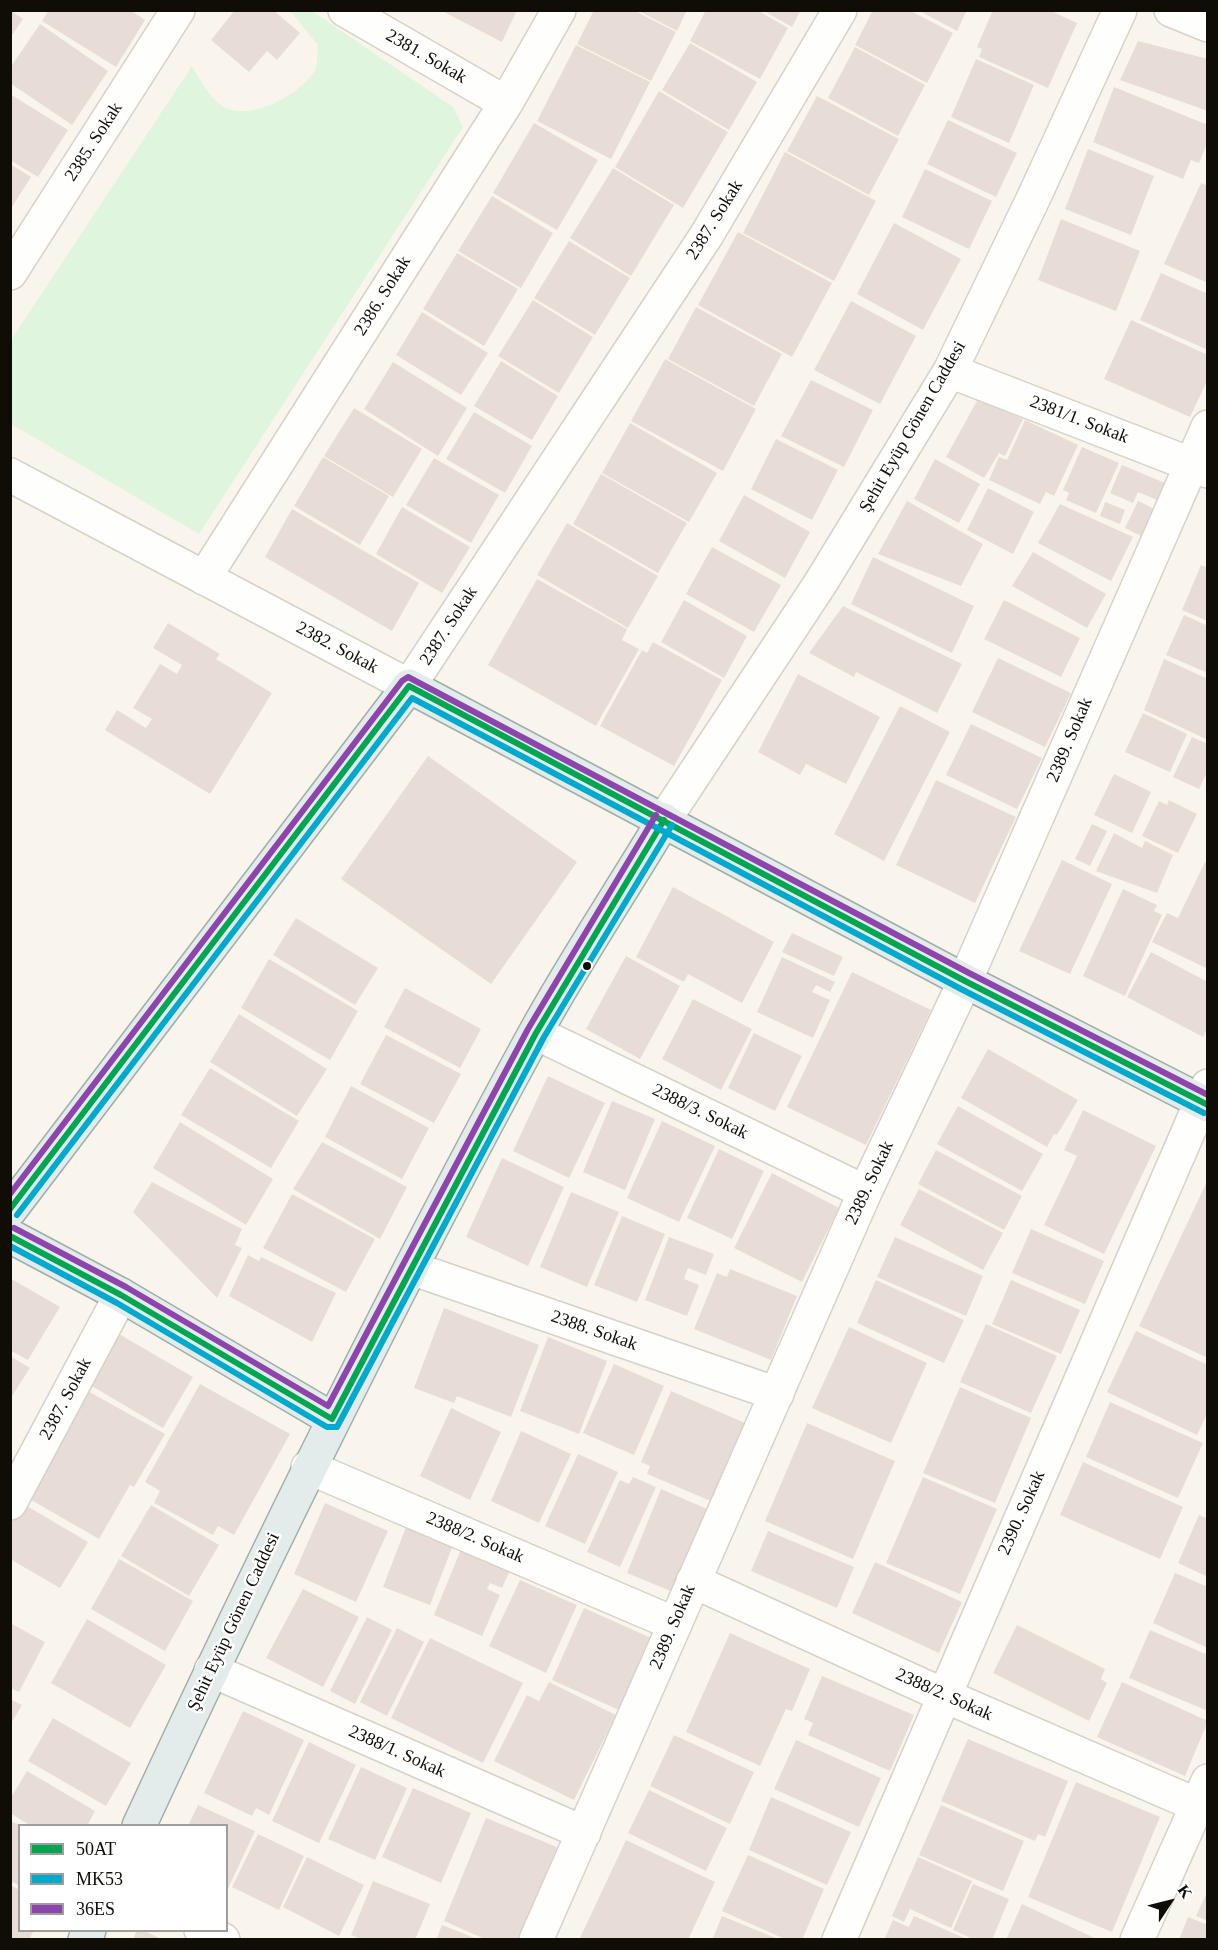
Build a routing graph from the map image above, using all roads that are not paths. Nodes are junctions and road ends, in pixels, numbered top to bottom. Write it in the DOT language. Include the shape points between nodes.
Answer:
graph roads {
  1 [pos="178,10"];
  2 [pos="345,10"];
  3 [pos="559,10"];
  4 [pos="840,10"];
  5 [pos="1120,10"];
  6 [pos="1171,10"];
  7 [pos="1208,26"];
  8 [pos="506,103"];
  9 [pos="10,273"];
  10 [pos="950,371"];
  11 [pos="1208,428"];
  12 [pos="1199,467"];
  13 [pos="10,475"];
  14 [pos="204,578"];
  15 [pos="409,686"];
  16 [pos="664,820"];
  17 [pos="965,981"];
  18 [pos="536,1033"];
  19 [pos="1205,1098"];
  20 [pos="865,1192"];
  21 [pos="10,1210"];
  22 [pos="10,1236"];
  23 [pos="411,1268"];
  24 [pos="121,1295"];
  25 [pos="777,1394"];
  26 [pos="332,1419"];
  27 [pos="308,1467"];
  28 [pos="10,1503"];
  29 [pos="693,1581"];
  30 [pos="675,1624"];
  31 [pos="211,1670"];
  32 [pos="943,1695"];
  33 [pos="1202,1793"];
  34 [pos="140,1824"];
  35 [pos="584,1833"];
  36 [pos="205,1932"];
  37 [pos="223,1940"];
  38 [pos="536,1940"];
  39 [pos="838,1940"];
  40 [pos="1137,1940"];
  1 -- 9 [label="street, 2385. Sokak"];
  2 -- 8 [label="street, 2381. Sokak"];
  3 -- 8 [label="street, 2386. Sokak"];
  4 -- 15 [label="street, 2387. Sokak" via="706,236"];
  5 -- 10 [label="street, Şehit Eyüp Gönen Caddesi"];
  6 -- 7 [label="street"];
  8 -- 14 [label="street, 2386. Sokak"];
  10 -- 12 [label="street, 2381/1. Sokak"];
  10 -- 16 [label="street, Şehit Eyüp Gönen Caddesi" via="820,584"];
  11 -- 12 [label="street, 2389. Sokak"];
  12 -- 17 [label="street, 2389. Sokak"];
  13 -- 14 [label="street, 2382. Sokak"];
  14 -- 15 [label="street, 2382. Sokak"];
  15 -- 16 [label="main road, 2382. Sokak"];
  15 -- 21 [label="main road, 2387. Sokak"];
  16 -- 17 [label="main road, 2382. Sokak"];
  16 -- 18 [label="main road, Şehit Eyüp Gönen Caddesi"];
  17 -- 19 [label="main road, 2382. Sokak"];
  17 -- 20 [label="street, 2389. Sokak"];
  18 -- 20 [label="street, 2388/3. Sokak"];
  18 -- 23 [label="main road, Şehit Eyüp Gönen Caddesi"];
  19 -- 32 [label="street, 2390. Sokak"];
  20 -- 25 [label="street, 2389. Sokak"];
  22 -- 24 [label="main road"];
  23 -- 25 [label="street, 2388. Sokak"];
  23 -- 26 [label="main road, Şehit Eyüp Gönen Caddesi"];
  24 -- 26 [label="main road"];
  24 -- 28 [label="street, 2387. Sokak"];
  25 -- 29 [label="street, 2389. Sokak"];
  26 -- 27 [label="main road, Şehit Eyüp Gönen Caddesi"];
  27 -- 30 [label="street, 2388/2. Sokak"];
  27 -- 31 [label="main road, Şehit Eyüp Gönen Caddesi"];
  29 -- 30 [label="street, 2389. Sokak"];
  29 -- 32 [label="street, 2388/2. Sokak"];
  30 -- 35 [label="street, 2389. Sokak"];
  31 -- 34 [label="main road, Şehit Eyüp Gönen Caddesi"];
  31 -- 35 [label="street, 2388/1. Sokak"];
  32 -- 33 [label="street, 2388/2. Sokak"];
  32 -- 39 [label="street, 2390. Sokak"];
  33 -- 40 [label="street"];
  35 -- 38 [label="street, 2389. Sokak"];
  36 -- 37 [label="street"];
}
